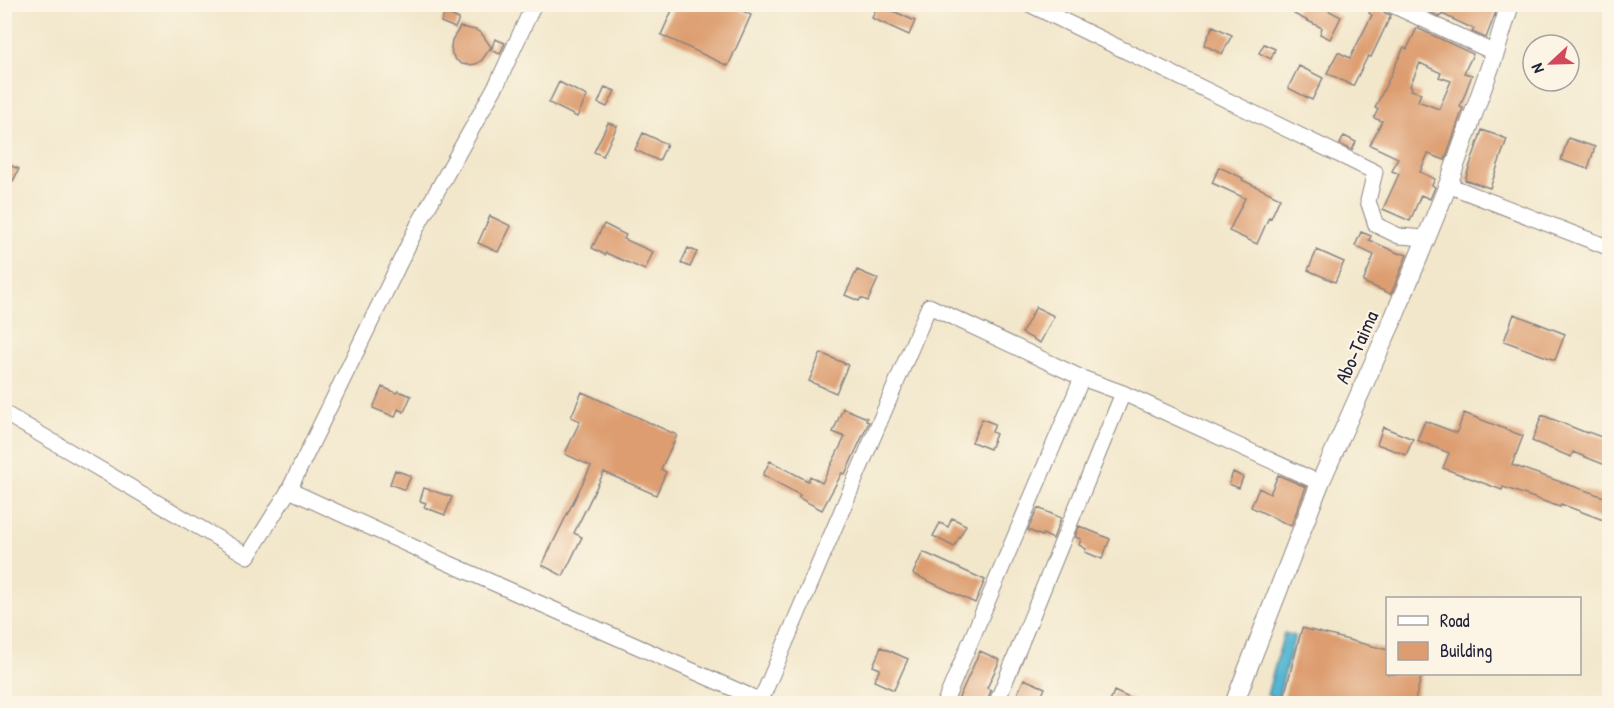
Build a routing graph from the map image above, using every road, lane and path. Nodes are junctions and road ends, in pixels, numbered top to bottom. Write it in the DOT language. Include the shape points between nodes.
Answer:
graph roads {
  1 [pos="534,4"];
  2 [pos="1029,4"];
  3 [pos="1390,4"];
  4 [pos="1510,4"];
  5 [pos="1495,53"];
  6 [pos="1448,184"];
  7 [pos="1426,238"];
  8 [pos="1610,249"];
  9 [pos="1082,378"];
  10 [pos="1123,393"];
  11 [pos="4,413"];
  12 [pos="1320,483"];
  13 [pos="289,490"];
  14 [pos="765,702"];
  15 [pos="944,704"];
  16 [pos="996,704"];
  17 [pos="1234,704"];
  1 -- 13 [label="street" via="498,82 418,225"];
  2 -- 7 [label="street" via="1375,172 1368,201 1376,225 1399,236"];
  3 -- 5 [label="street"];
  4 -- 5 [label="street, Abo-Taima"];
  5 -- 6 [label="street, Abo-Taima"];
  6 -- 7 [label="street, Abo-Taima"];
  6 -- 8 [label="street"];
  7 -- 12 [label="street, Abo-Taima"];
  9 -- 10 [label="street"];
  9 -- 14 [label="street" via="929,306"];
  9 -- 15 [label="street"];
  10 -- 12 [label="street"];
  10 -- 16 [label="street"];
  11 -- 13 [label="street" via="248,556"];
  12 -- 17 [label="street, Abo-Taima"];
  13 -- 14 [label="street"];
}
